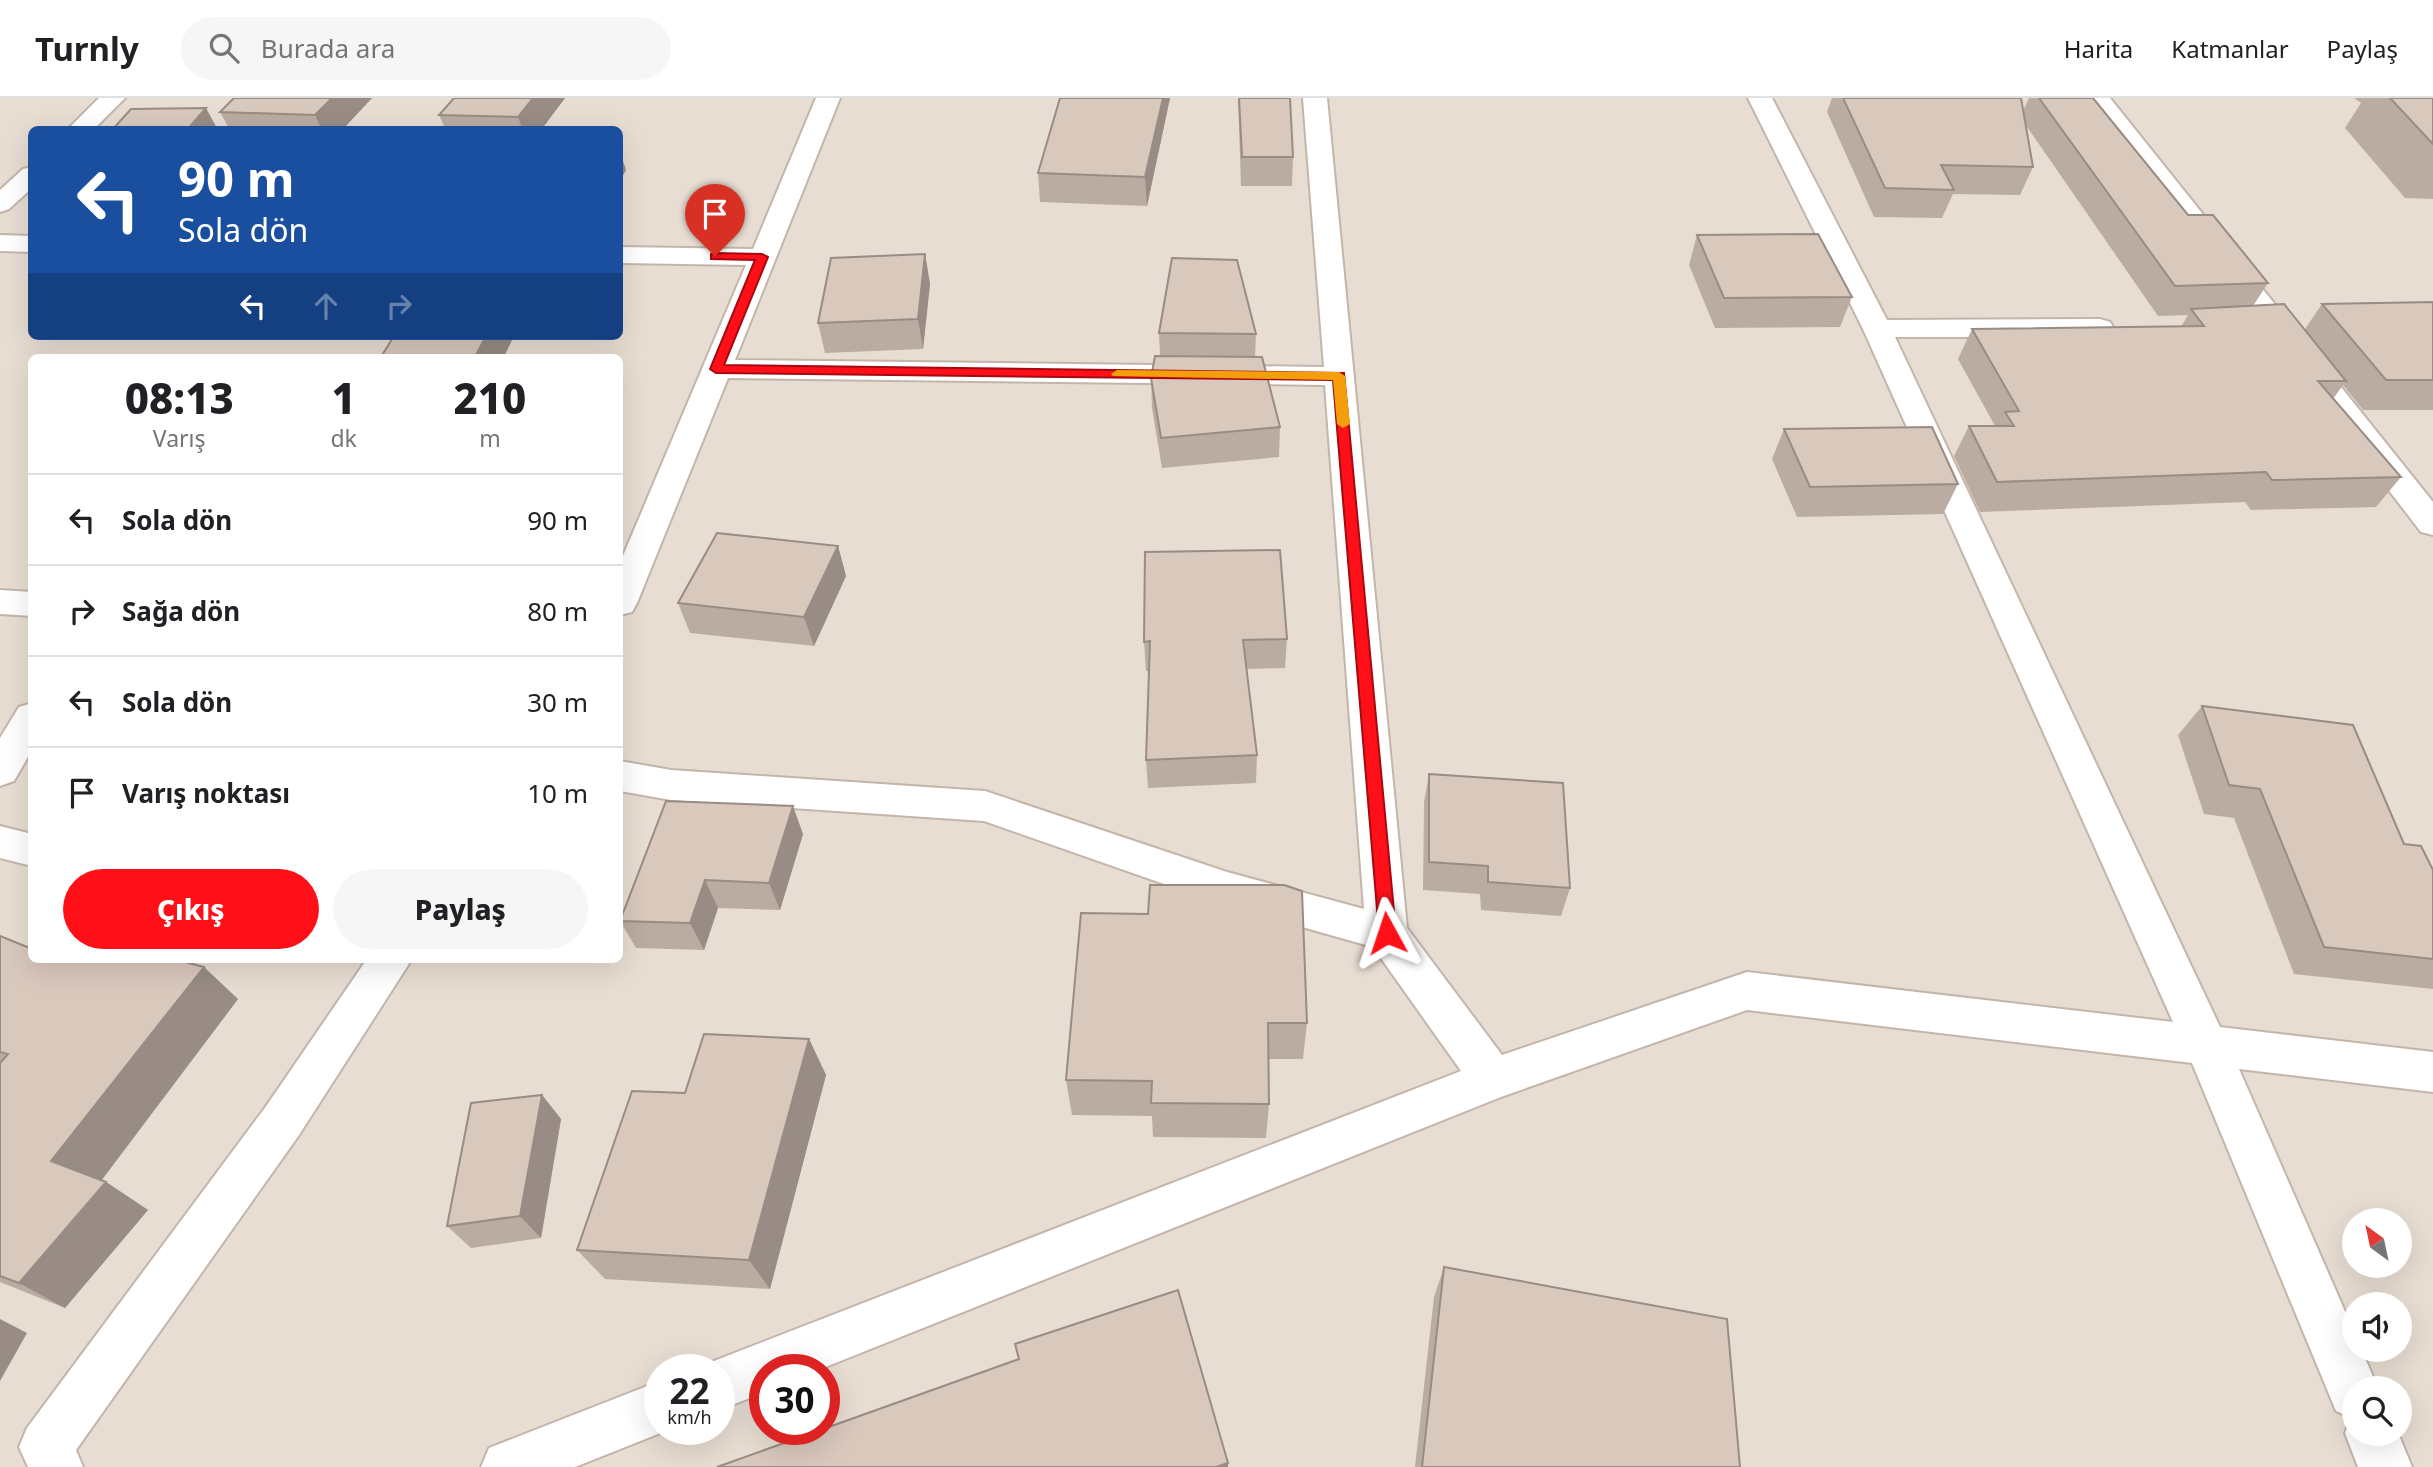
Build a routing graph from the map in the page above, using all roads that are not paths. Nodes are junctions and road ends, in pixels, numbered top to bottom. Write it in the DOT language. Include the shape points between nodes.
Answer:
graph roads {
  1 [pos="113,98"];
  2 [pos="828,98"];
  3 [pos="1315,98"];
  4 [pos="1760,98"];
  5 [pos="2098,98"];
  6 [pos="83,126"];
  7 [pos="28,178"];
  8 [pos="0,204"];
  9 [pos="0,243"];
  10 [pos="28,244"];
  11 [pos="623,255"];
  12 [pos="762,257"];
  13 [pos="2273,322"];
  14 [pos="2238,325"];
  15 [pos="2133,328"];
  16 [pos="1877,329"];
  17 [pos="716,369"];
  18 [pos="1339,376"];
  19 [pos="2433,524"];
  20 [pos="623,592"];
  21 [pos="0,602"];
  22 [pos="28,604"];
  23 [pos="28,724"];
  24 [pos="0,771"];
  25 [pos="623,777"];
  26 [pos="0,842"];
  27 [pos="28,849"];
  28 [pos="1387,933"];
  29 [pos="388,963"];
  30 [pos="2204,1043"];
  31 [pos="2433,1072"];
  32 [pos="1493,1079"];
  33 [pos="2347,1376"];
  34 [pos="735,1378"];
  35 [pos="644,1413"];
  36 [pos="2376,1446"];
  37 [pos="56,1467"];
  38 [pos="508,1467"];
  39 [pos="2385,1467"];
  1 -- 6 [label="street"];
  2 -- 12 [label="street"];
  3 -- 18 [label="street"];
  4 -- 16 [label="street"];
  5 -- 13 [label="street"];
  7 -- 8 [label="street"];
  9 -- 10 [label="street"];
  11 -- 12 [label="street"];
  12 -- 17 [label="street"];
  13 -- 14 [label="street"];
  13 -- 19 [label="street"];
  15 -- 16 [label="street"];
  16 -- 30 [label="street"];
  17 -- 18 [label="street"];
  17 -- 20 [label="street"];
  18 -- 28 [label="street"];
  21 -- 22 [label="street"];
  23 -- 24 [label="street"];
  25 -- 28 [label="street" via="671,785 985,806 1227,889"];
  26 -- 27 [label="street"];
  28 -- 32 [label="street"];
  29 -- 37 [label="street" via="283,1121 46,1447"];
  30 -- 31 [label="street"];
  30 -- 32 [label="street" via="1746,990"];
  30 -- 33 [label="street"];
  32 -- 34 [label="street"];
  35 -- 38 [label="street"];
  36 -- 39 [label="street"];
}
